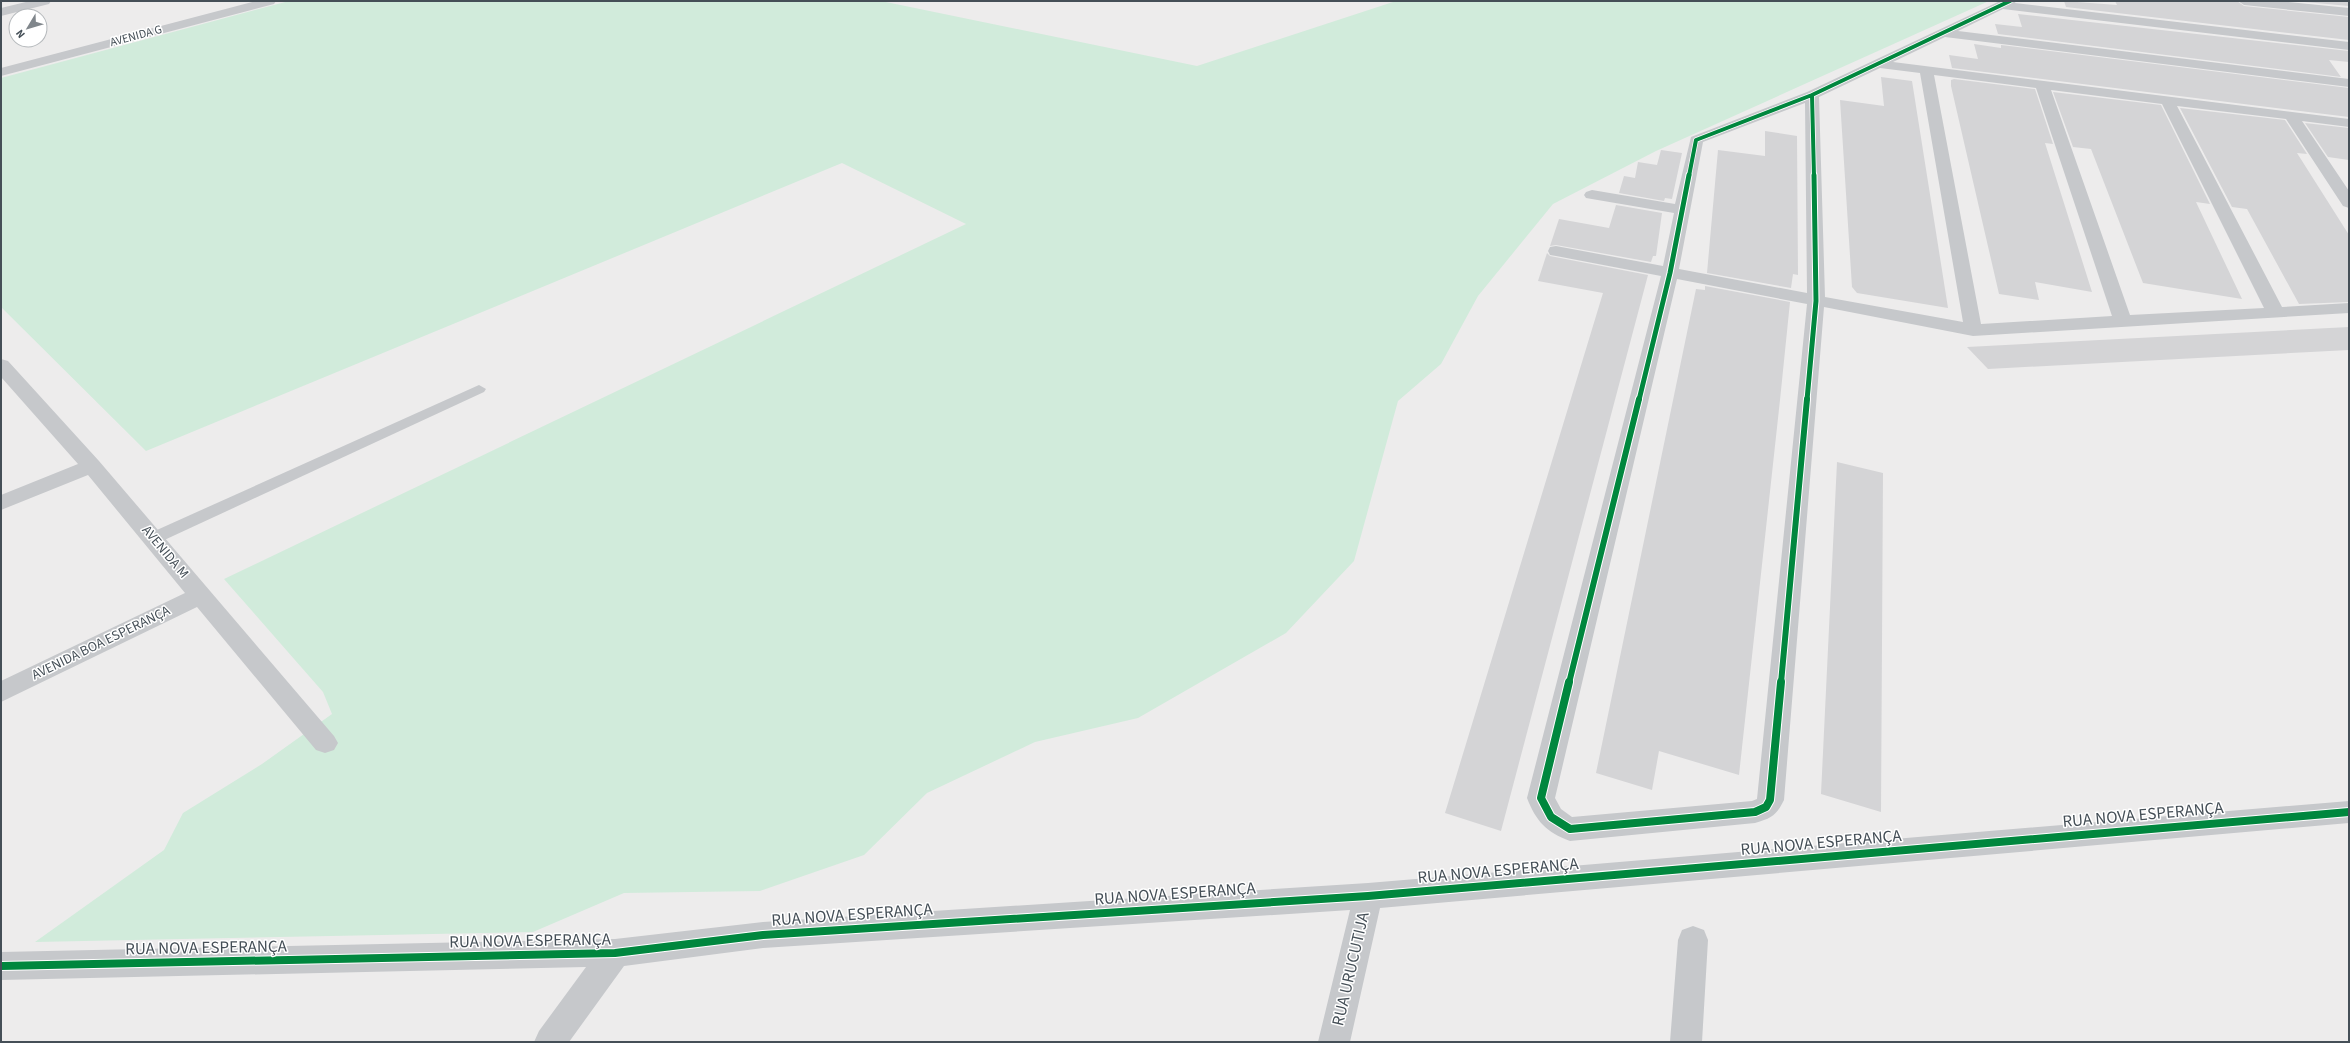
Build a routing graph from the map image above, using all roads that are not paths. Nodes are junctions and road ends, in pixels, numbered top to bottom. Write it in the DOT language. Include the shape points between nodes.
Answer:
graph roads {
  1 [pos="45,1"];
  2 [pos="270,1"];
  3 [pos="2244,1"];
  4 [pos="2006,3"];
  5 [pos="1,12"];
  6 [pos="2349,12"];
  7 [pos="1945,34"];
  8 [pos="2349,46"];
  9 [pos="1880,64"];
  10 [pos="1926,70"];
  11 [pos="1,72"];
  12 [pos="2349,83"];
  13 [pos="2042,84"];
  14 [pos="1812,95"];
  15 [pos="2167,100"];
  16 [pos="2292,116"];
  17 [pos="2349,123"];
  18 [pos="1592,195"];
  19 [pos="2349,203"];
  20 [pos="1682,210"];
  21 [pos="1556,251"];
  22 [pos="1670,273"];
  23 [pos="1816,301"];
  24 [pos="2349,308"];
  25 [pos="2276,313"];
  26 [pos="2124,321"];
  27 [pos="1972,330"];
  28 [pos="1,365"];
  29 [pos="479,389"];
  30 [pos="92,466"];
  31 [pos="1,503"];
  32 [pos="154,538"];
  33 [pos="201,595"];
  34 [pos="1,692"];
  35 [pos="325,743"];
  36 [pos="2349,812"];
  37 [pos="1368,896"];
  38 [pos="1692,940"];
  39 [pos="615,953"];
  40 [pos="1,966"];
  41 [pos="550,1042"];
  42 [pos="1334,1042"];
  43 [pos="1686,1042"];
  1 -- 5 [label="street"];
  2 -- 11 [label="street, AVENIDA G"];
  3 -- 6 [label="street"];
  4 -- 7 [label="street"];
  4 -- 8 [label="street"];
  7 -- 9 [label="street"];
  7 -- 12 [label="street"];
  9 -- 10 [label="street"];
  9 -- 14 [label="street"];
  10 -- 13 [label="street"];
  10 -- 27 [label="street"];
  13 -- 15 [label="street"];
  13 -- 26 [label="street"];
  14 -- 20 [label="street" via="1696,140"];
  14 -- 23 [label="street"];
  15 -- 16 [label="street"];
  15 -- 25 [label="street"];
  16 -- 17 [label="street"];
  16 -- 19 [label="street"];
  18 -- 20 [label="street"];
  20 -- 22 [label="street"];
  21 -- 22 [label="street"];
  22 -- 23 [label="street"];
  22 -- 23 [label="street" via="1541,798 1545,811 1556,824 1570,829 1755,812 1766,807 1770,800"];
  23 -- 27 [label="street"];
  24 -- 25 [label="street"];
  25 -- 26 [label="street"];
  26 -- 27 [label="street"];
  28 -- 30 [label="street, AVENIDA M"];
  29 -- 32 [label="lane"];
  30 -- 31 [label="street"];
  30 -- 32 [label="street, AVENIDA M"];
  32 -- 33 [label="street, AVENIDA M"];
  33 -- 34 [label="street, AVENIDA BOA ESPERANÇA"];
  33 -- 35 [label="street, AVENIDA M"];
  36 -- 37 [label="street, RUA NOVA ESPERANÇA"];
  37 -- 39 [label="street, RUA NOVA ESPERANÇA" via="763,934"];
  37 -- 42 [label="street, RUA URUCUTIJA"];
  38 -- 43 [label="street"];
  39 -- 40 [label="street, RUA NOVA ESPERANÇA"];
  39 -- 41 [label="street"];
}
